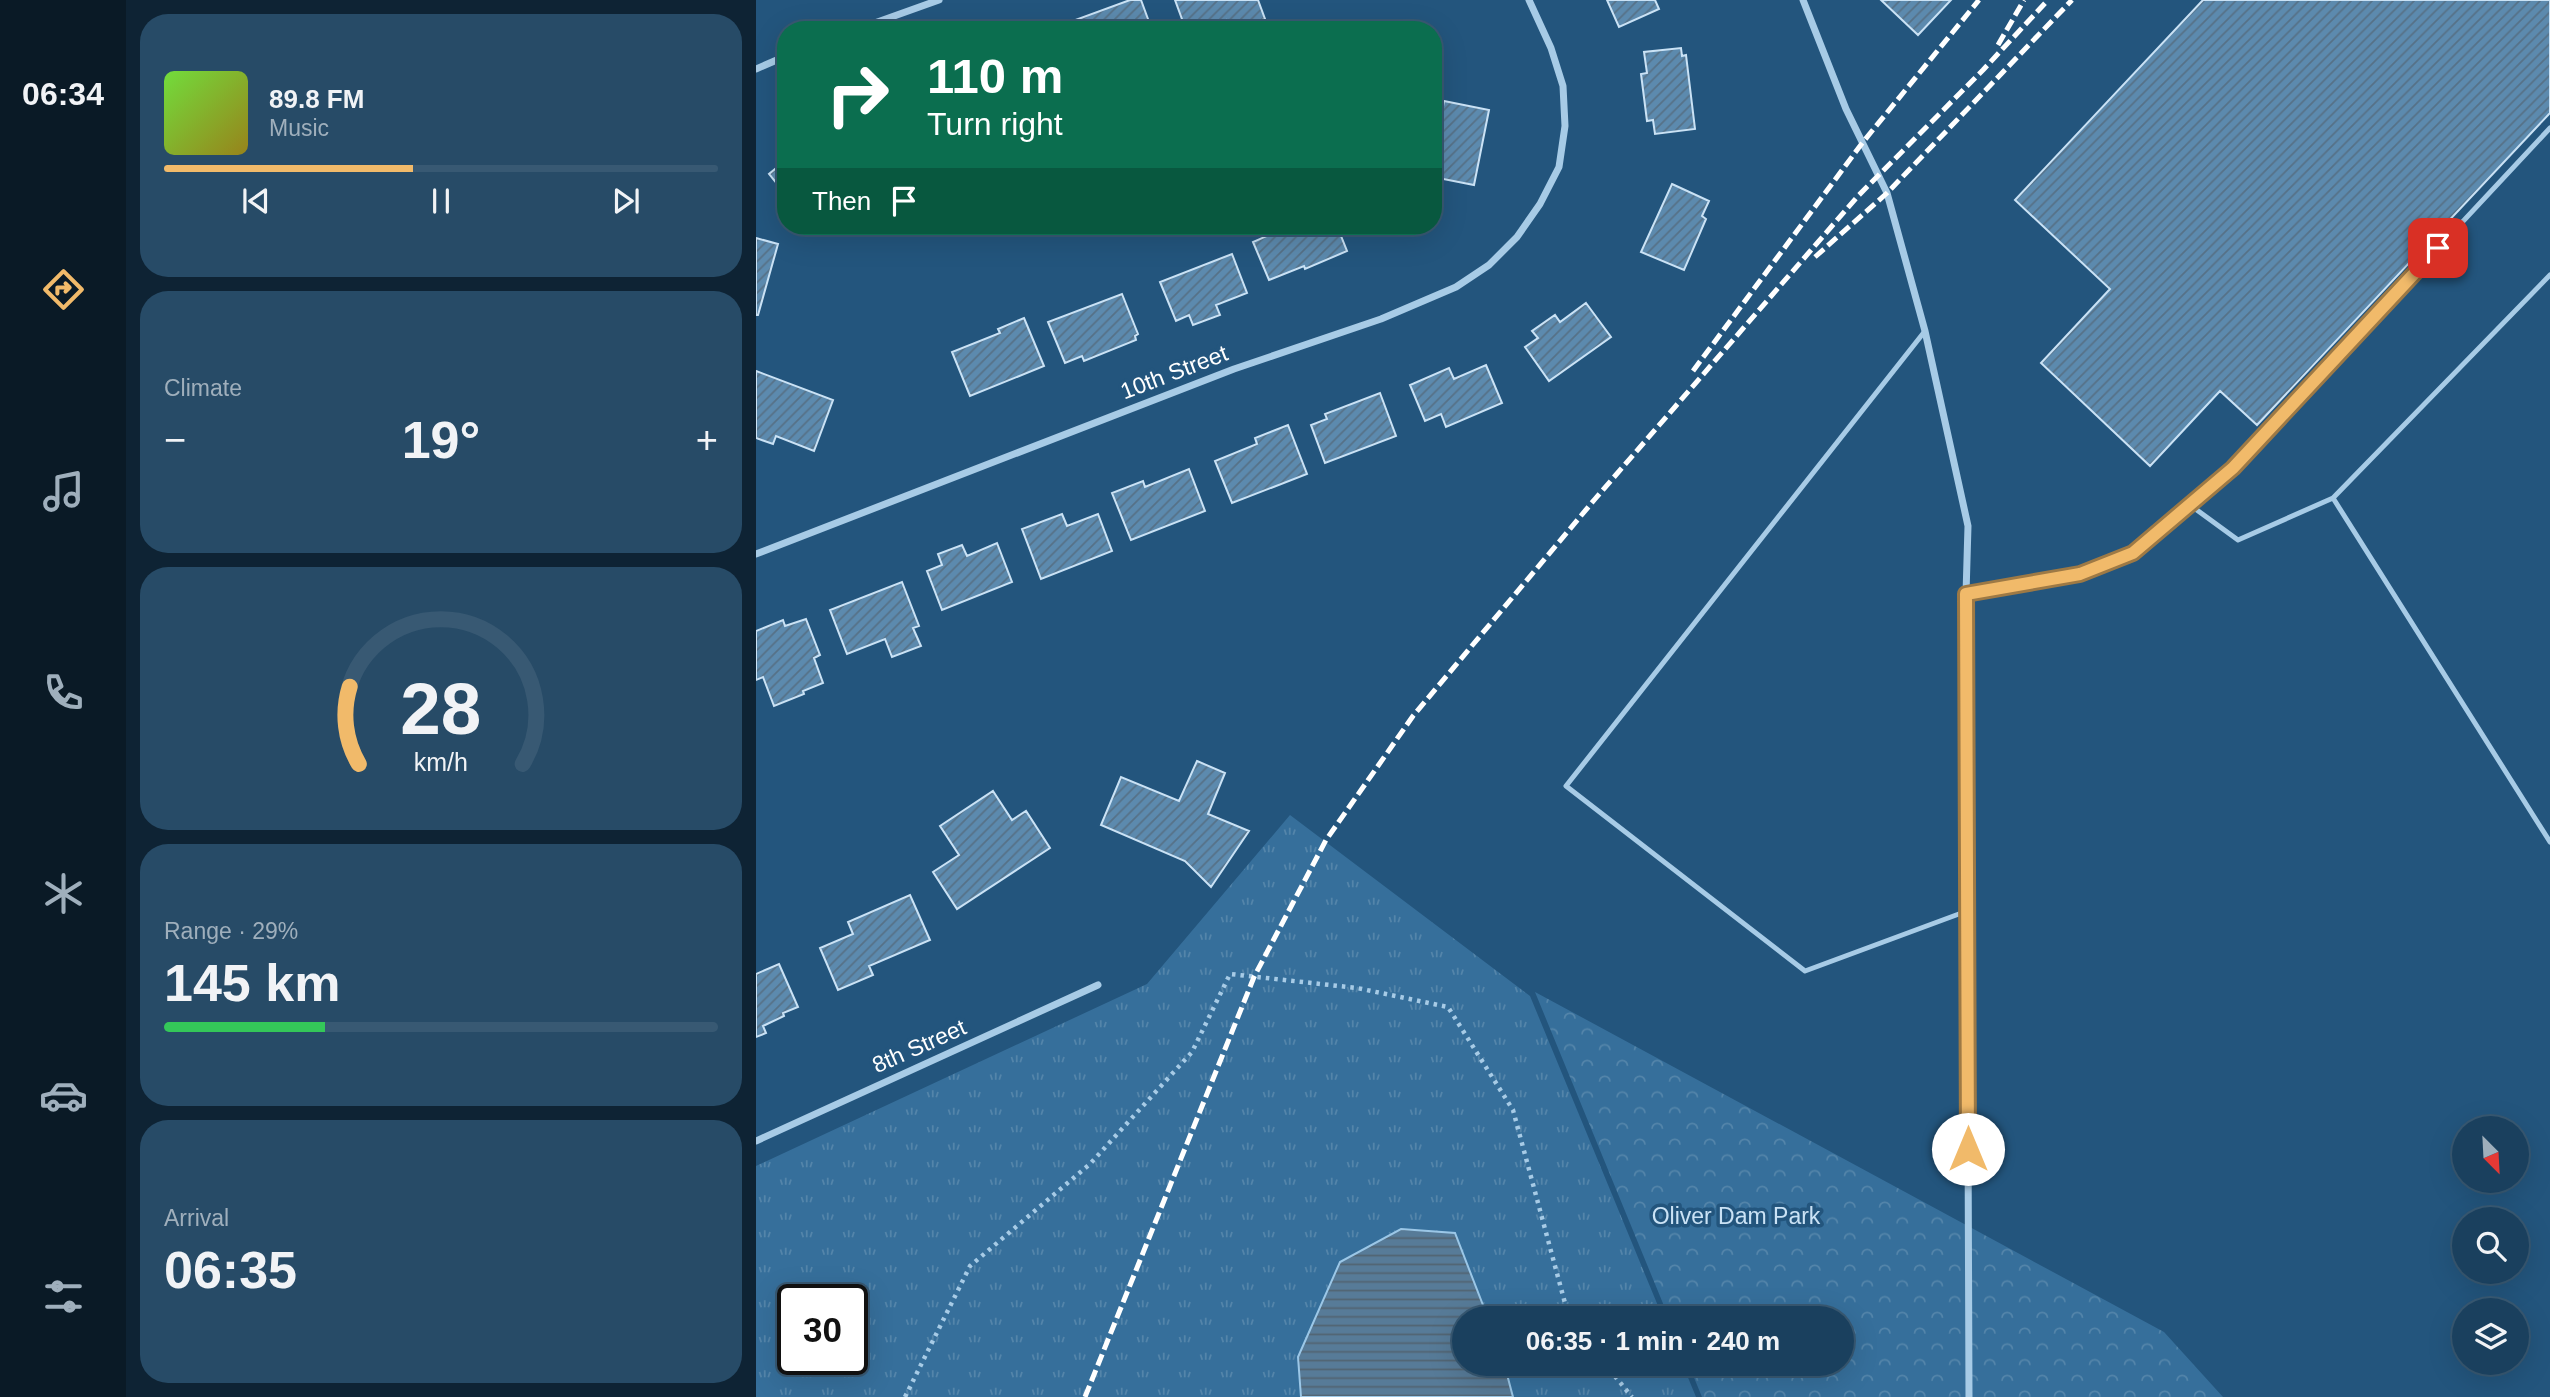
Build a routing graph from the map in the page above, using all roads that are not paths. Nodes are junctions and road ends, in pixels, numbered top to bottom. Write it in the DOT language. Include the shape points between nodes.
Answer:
graph roads {
  1 [pos="939,0"];
  2 [pos="1529,0"];
  3 [pos="1803,0"];
  4 [pos="880,21"];
  5 [pos="777,60"];
  6 [pos="756,69"];
  7 [pos="2550,128"];
  8 [pos="2550,275"];
  9 [pos="1925,331"];
  10 [pos="2333,498"];
  11 [pos="2190,505"];
  12 [pos="756,554"];
  13 [pos="1966,594"];
  14 [pos="2550,842"];
  15 [pos="1967,911"];
  16 [pos="1098,985"];
  17 [pos="756,1141"];
  18 [pos="1969,1397"];
  1 -- 4 [label="street"];
  2 -- 12 [label="street, 10th Street" via="1563,86 1565,126 1559,167 1517,237 1489,265 1456,287 1381,319 1234,369"];
  3 -- 9 [label="street" via="1846,109 1887,193"];
  5 -- 6 [label="street"];
  7 -- 11 [label="lane" via="2233,468"];
  8 -- 10 [label="lane"];
  9 -- 13 [label="street" via="1968,526"];
  9 -- 15 [label="lane" via="1566,786 1805,971"];
  10 -- 11 [label="lane" via="2238,540"];
  10 -- 14 [label="lane"];
  11 -- 13 [label="lane" via="2133,553 2091,570"];
  13 -- 15 [label="street"];
  15 -- 18 [label="street"];
  16 -- 17 [label="street, 8th Street"];
}
